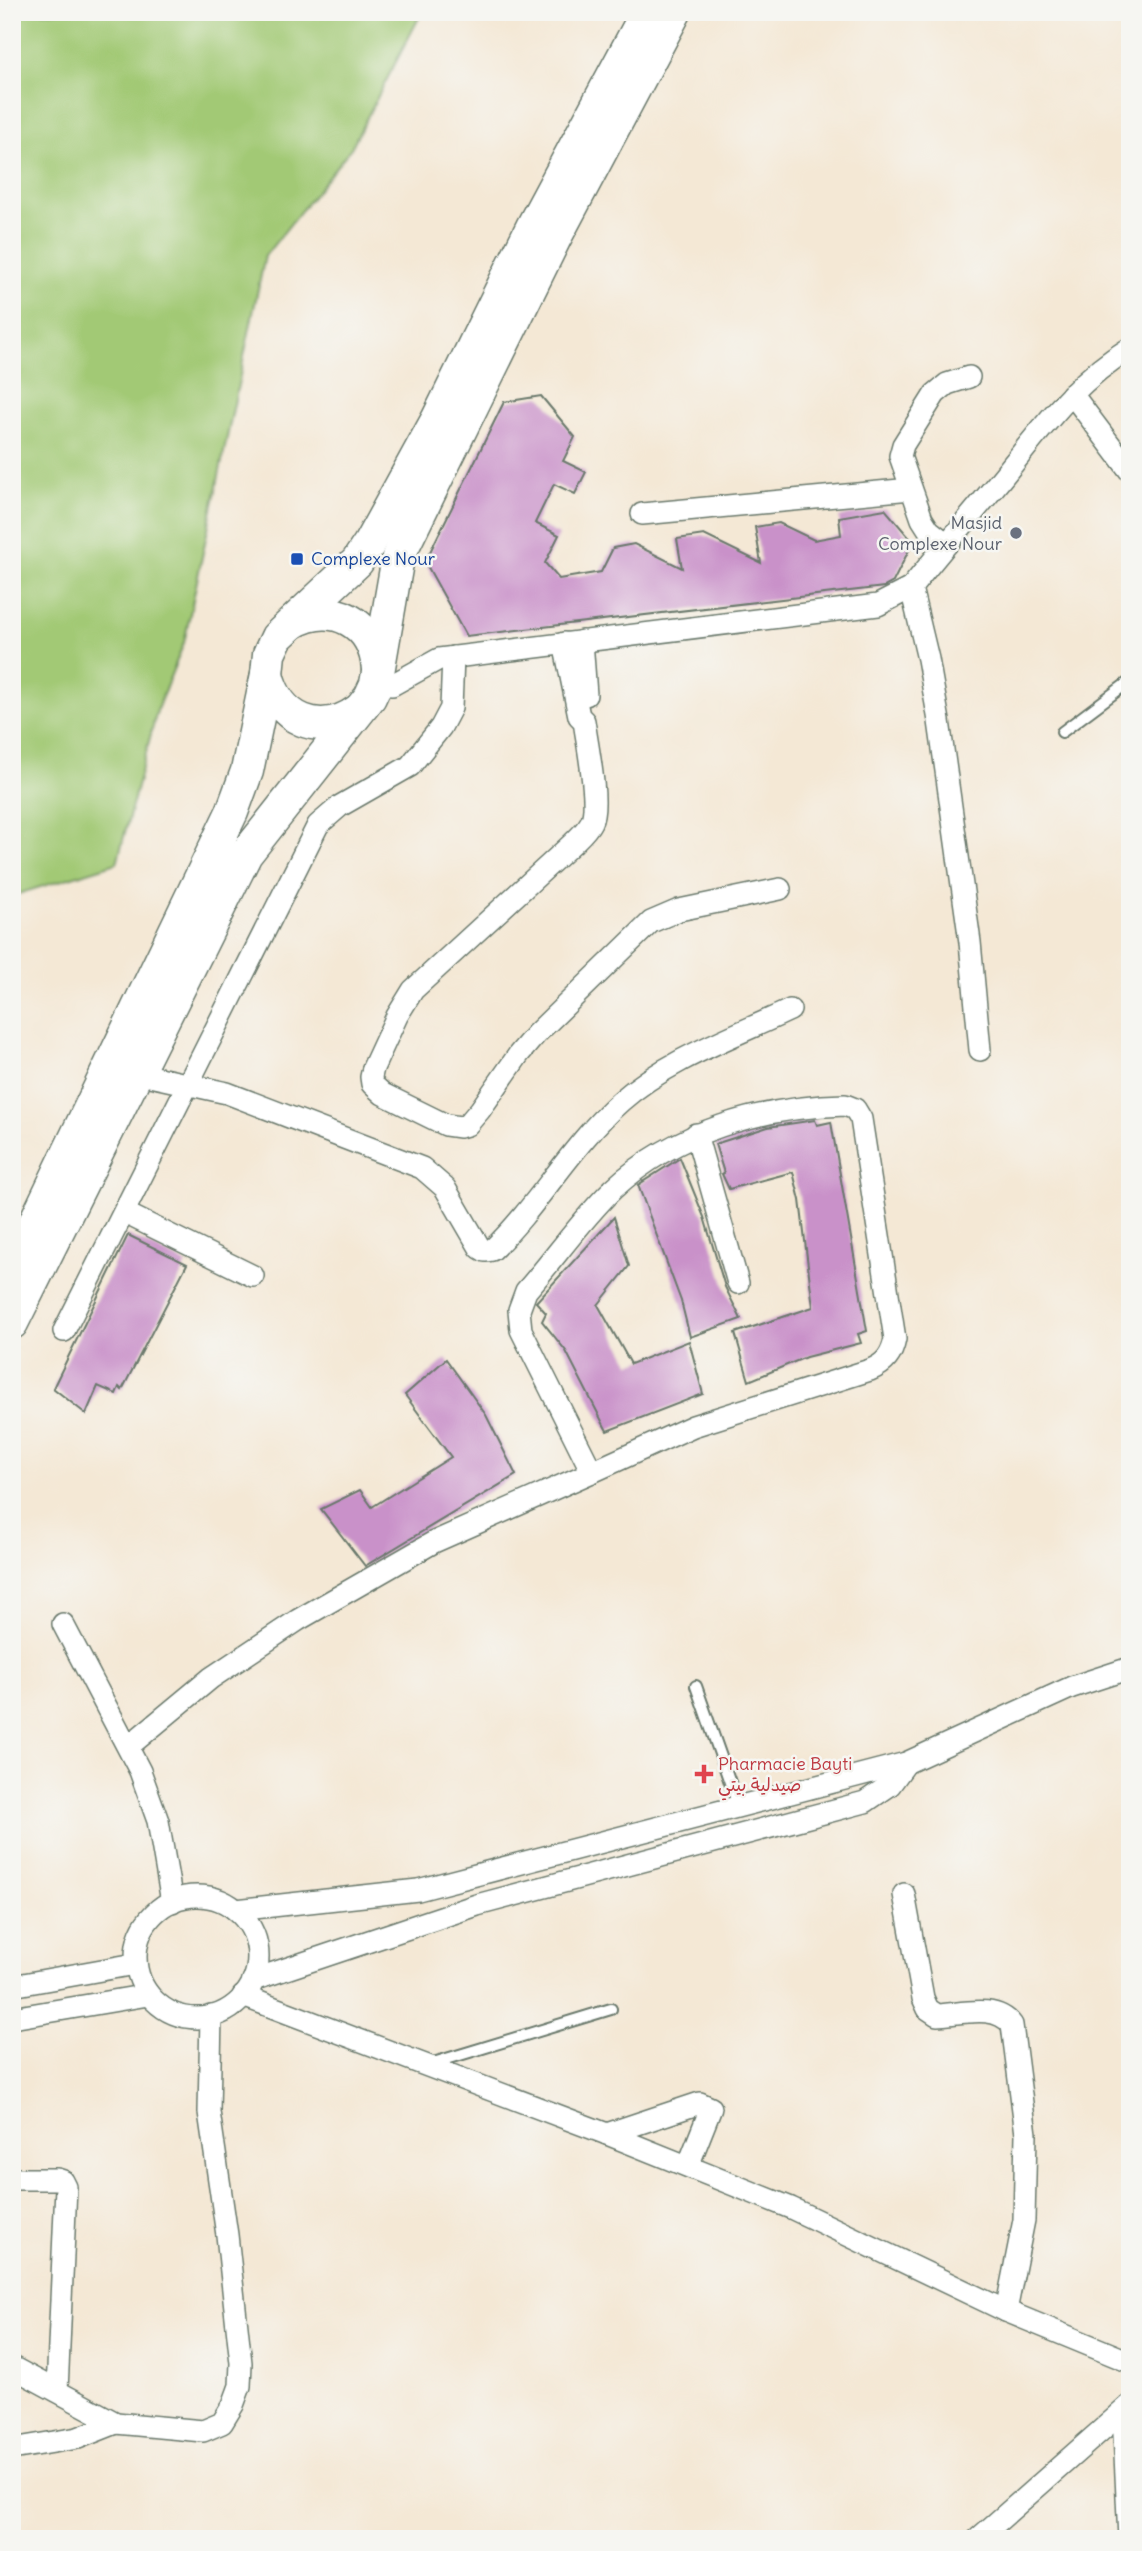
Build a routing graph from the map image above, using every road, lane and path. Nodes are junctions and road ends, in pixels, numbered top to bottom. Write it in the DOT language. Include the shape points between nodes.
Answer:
graph roads {
  1 [pos="647,12"];
  2 [pos="675,12"];
  3 [pos="1130,348"];
  4 [pos="969,377"];
  5 [pos="1072,394"];
  6 [pos="1130,471"];
  7 [pos="911,489"];
  8 [pos="642,514"];
  9 [pos="947,544"];
  10 [pos="911,588"];
  11 [pos="291,623"];
  12 [pos="573,642"];
  13 [pos="453,657"];
  14 [pos="267,674"];
  15 [pos="1130,681"];
  16 [pos="371,687"];
  17 [pos="1062,732"];
  18 [pos="780,889"];
  19 [pos="790,1010"];
  20 [pos="980,1050"];
  21 [pos="136,1073"];
  22 [pos="190,1084"];
  23 [pos="696,1134"];
  24 [pos="125,1213"];
  25 [pos="12,1270"];
  26 [pos="253,1276"];
  27 [pos="738,1283"];
  28 [pos="12,1323"];
  29 [pos="64,1331"];
  30 [pos="592,1472"];
  31 [pos="63,1623"];
  32 [pos="1130,1668"];
  33 [pos="696,1686"];
  34 [pos="129,1746"];
  35 [pos="906,1763"];
  36 [pos="765,1798"];
  37 [pos="738,1805"];
  38 [pos="770,1827"];
  39 [pos="904,1894"];
  40 [pos="172,1902"];
  41 [pos="236,1910"];
  42 [pos="135,1964"];
  43 [pos="12,1986"];
  44 [pos="248,1988"];
  45 [pos="148,1994"];
  46 [pos="611,2009"];
  47 [pos="211,2016"];
  48 [pos="12,2018"];
  49 [pos="427,2065"];
  50 [pos="607,2134"];
  51 [pos="688,2166"];
  52 [pos="12,2179"];
  53 [pos="1006,2311"];
  54 [pos="1130,2362"];
  55 [pos="12,2367"];
  56 [pos="57,2391"];
  57 [pos="1126,2409"];
  58 [pos="116,2423"];
  59 [pos="12,2449"];
  60 [pos="978,2539"];
  61 [pos="1129,2539"];
  1 -- 11 [label="main road" via="369,544 357,562"];
  2 -- 16 [label="main road" via="555,238 398,557"];
  3 -- 5 [label="street"];
  4 -- 7 [label="street" via="947,384 935,394 904,444 900,456"];
  5 -- 6 [label="street"];
  5 -- 9 [label="street"];
  7 -- 8 [label="street"];
  7 -- 9 [label="street" via="929,530"];
  9 -- 10 [label="street"];
  10 -- 12 [label="street" via="878,605"];
  10 -- 20 [label="street" via="939,721"];
  11 -- 14 [label="main road" via="277,637"];
  11 -- 16 [label="main road" via="313,614 349,620 367,635 377,658"];
  12 -- 13 [label="street"];
  12 -- 18 [label="street" via="588,715 584,721 594,798 592,821 413,990 373,1068 376,1090 446,1125 467,1125 536,1034 652,922 679,911"];
  13 -- 16 [label="street" via="439,659 392,685"];
  13 -- 22 [label="street" via="451,708 410,766 340,806 318,825"];
  14 -- 16 [label="main road" via="285,710 309,722 337,722"];
  14 -- 25 [label="main road" via="247,771 232,812"];
  15 -- 17 [label="lane"];
  16 -- 21 [label="main road" via="246,855"];
  19 -- 22 [label="street" via="646,1080 590,1134 492,1250 485,1251 445,1188 422,1168 227,1093"];
  21 -- 22 [label="street"];
  21 -- 28 [label="main road"];
  22 -- 24 [label="street"];
  23 -- 27 [label="street"];
  23 -- 30 [label="street" via="639,1167 612,1190 521,1300 521,1329"];
  23 -- 30 [label="street" via="802,1108 845,1105 855,1109 862,1125 893,1350 880,1366 693,1426"];
  24 -- 26 [label="street"];
  24 -- 29 [label="street"];
  30 -- 34 [label="street" via="434,1542 298,1620 211,1678"];
  31 -- 34 [label="street"];
  32 -- 35 [label="street" via="1072,1687"];
  33 -- 37 [label="lane"];
  34 -- 40 [label="street" via="158,1821"];
  35 -- 36 [label="street"];
  35 -- 38 [label="street" via="890,1785 865,1802"];
  36 -- 37 [label="street"];
  36 -- 38 [label="street"];
  37 -- 41 [label="street" via="418,1890"];
  38 -- 44 [label="street" via="477,1905"];
  39 -- 53 [label="street" via="928,2009 937,2015 993,2011 1012,2025 1026,2134 1024,2220"];
  40 -- 41 [label="street" via="205,1896"];
  40 -- 42 [label="street" via="146,1923"];
  41 -- 44 [label="street" via="256,1942 258,1962"];
  42 -- 43 [label="street"];
  42 -- 45 [label="street"];
  44 -- 47 [label="street" via="229,2009"];
  44 -- 49 [label="street"];
  45 -- 47 [label="street" via="174,2014"];
  45 -- 48 [label="street"];
  46 -- 49 [label="lane"];
  47 -- 58 [label="street" via="209,2112 241,2362 240,2386 222,2423 203,2431"];
  49 -- 50 [label="street"];
  50 -- 51 [label="street"];
  50 -- 51 [label="street" via="700,2103 708,2105 712,2108"];
  51 -- 53 [label="street" via="791,2208"];
  52 -- 56 [label="street" via="57,2179 66,2187"];
  53 -- 54 [label="street"];
  55 -- 56 [label="street"];
  56 -- 58 [label="street"];
  57 -- 60 [label="street"];
  57 -- 61 [label="street"];
  58 -- 59 [label="street" via="78,2438"];
}
